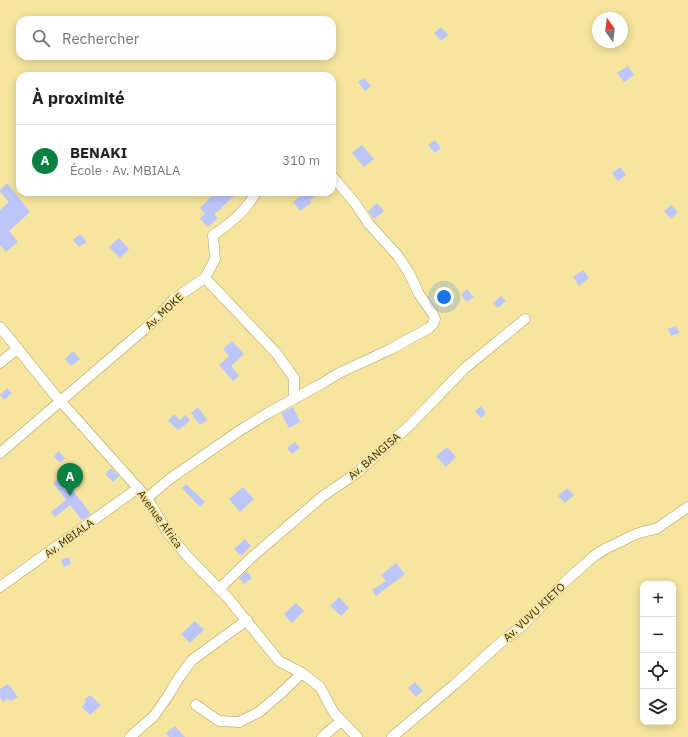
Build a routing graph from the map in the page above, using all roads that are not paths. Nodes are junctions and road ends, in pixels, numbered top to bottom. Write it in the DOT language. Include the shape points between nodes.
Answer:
graph roads {
  1 [pos="336,181"];
  2 [pos="254,196"];
  3 [pos="205,278"];
  4 [pos="525,319"];
  5 [pos="0,327"];
  6 [pos="18,348"];
  7 [pos="0,364"];
  8 [pos="294,398"];
  9 [pos="61,401"];
  10 [pos="0,453"];
  11 [pos="138,488"];
  12 [pos="147,498"];
  13 [pos="688,507"];
  14 [pos="0,588"];
  15 [pos="219,589"];
  16 [pos="247,620"];
  17 [pos="302,673"];
  18 [pos="196,705"];
  19 [pos="341,721"];
  20 [pos="130,737"];
  21 [pos="322,737"];
  22 [pos="357,737"];
  23 [pos="392,737"];
  1 -- 8 [label="street" via="369,224 398,256 435,320 429,328"];
  2 -- 3 [label="street, Av. MOKE" via="228,224 213,235 215,259"];
  3 -- 8 [label="street" via="277,354 294,378"];
  3 -- 9 [label="street, Av. MOKE" via="174,299 154,321"];
  4 -- 15 [label="street, Av. BANGISA" via="464,369 410,425 358,472 323,496"];
  5 -- 6 [label="street, Avenue Africa"];
  6 -- 7 [label="street"];
  6 -- 9 [label="street, Avenue Africa"];
  8 -- 12 [label="street" via="239,431 171,478"];
  9 -- 10 [label="street, Av. MOKE"];
  9 -- 11 [label="street, Avenue Africa"];
  11 -- 12 [label="street, Avenue Africa"];
  11 -- 14 [label="street, Av. MBIALA"];
  12 -- 15 [label="street, Avenue Africa" via="168,533"];
  13 -- 23 [label="street, Av. VUVU KIETO" via="656,529 636,534 594,556 522,625"];
  15 -- 16 [label="street, Avenue Africa"];
  16 -- 17 [label="street, Avenue Africa" via="279,661"];
  16 -- 20 [label="street" via="192,660 154,716"];
  17 -- 18 [label="street" via="259,712 239,722 219,721"];
  17 -- 19 [label="street, Avenue Africa" via="320,687"];
  19 -- 21 [label="street"];
  19 -- 22 [label="street, Avenue Africa"];
}
